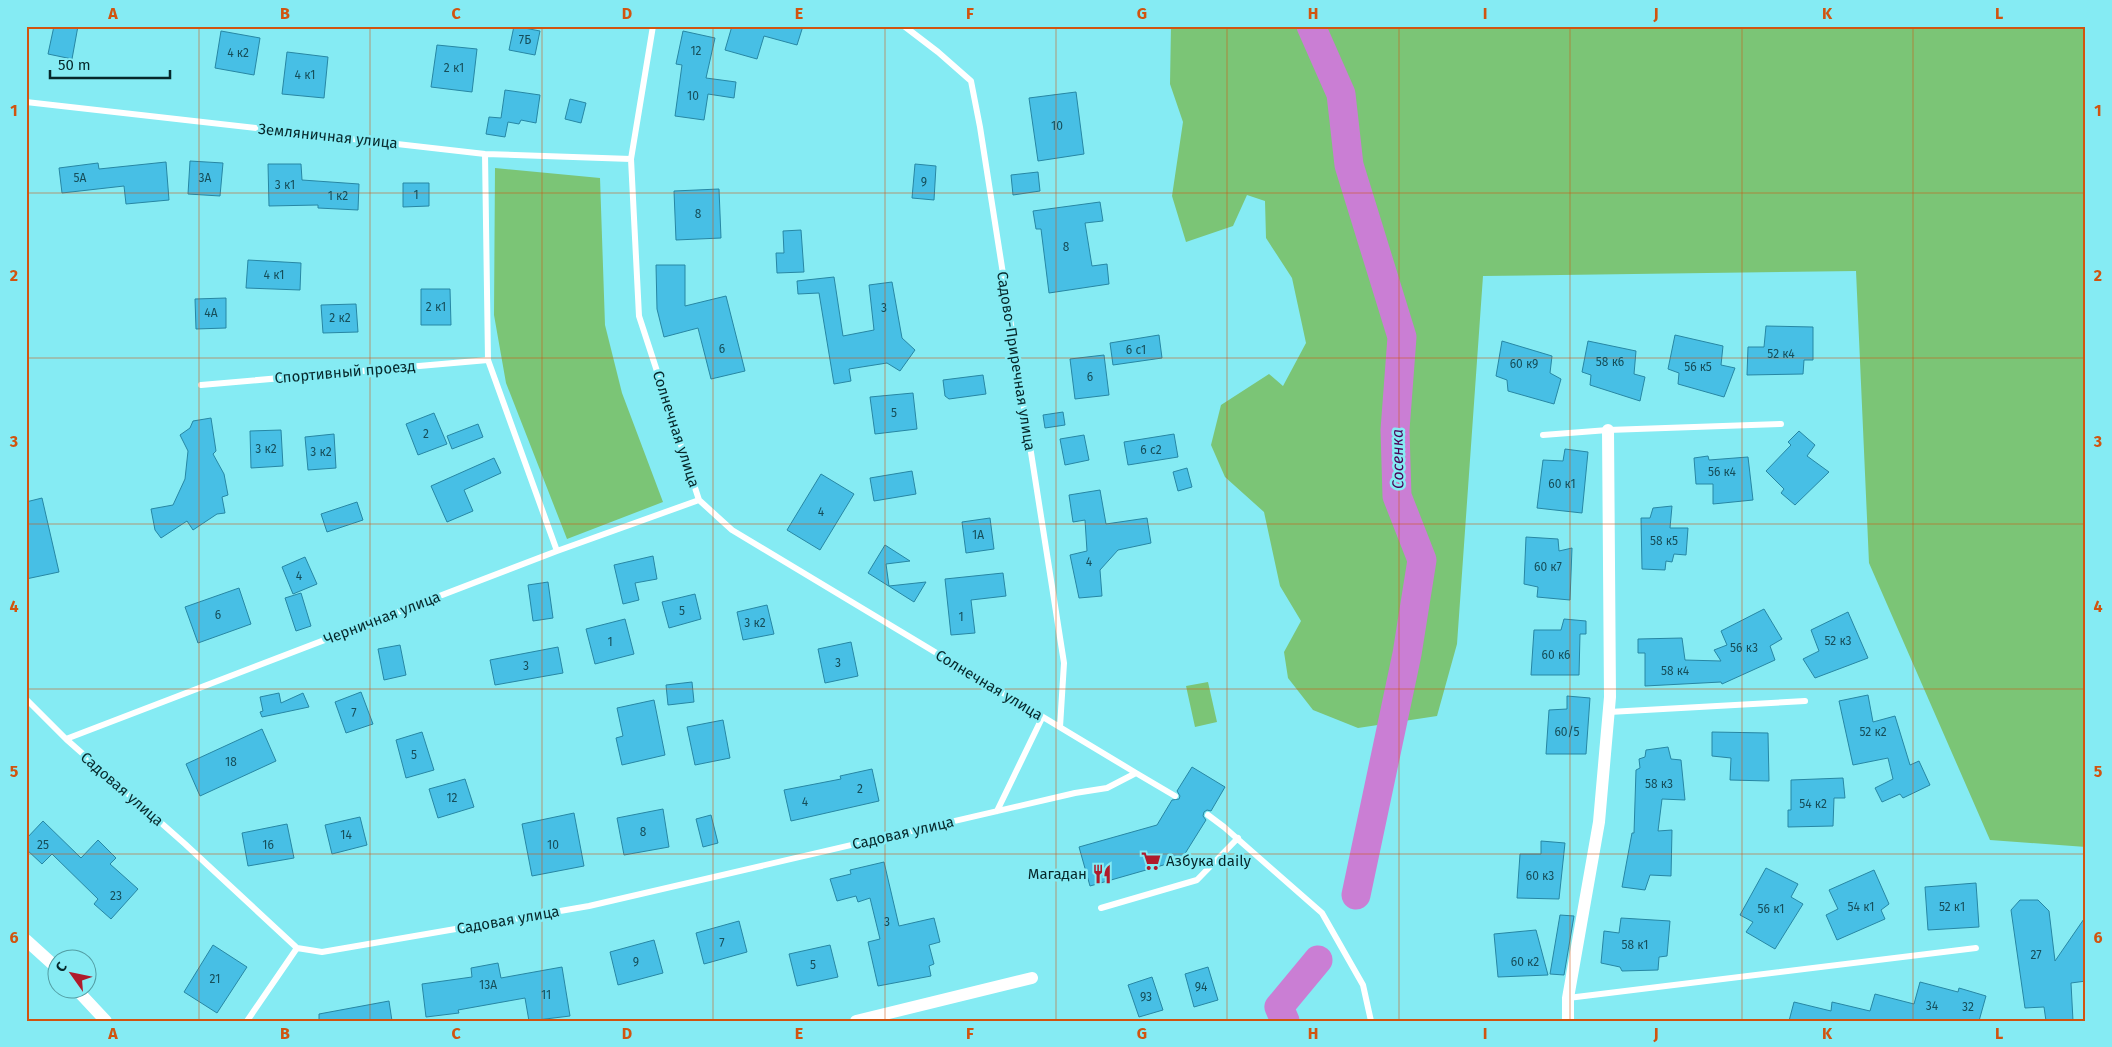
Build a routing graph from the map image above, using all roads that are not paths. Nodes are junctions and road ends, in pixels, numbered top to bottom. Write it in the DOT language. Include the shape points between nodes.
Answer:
graph roads {
  1 [pos="653,26"];
  2 [pos="904,26"];
  3 [pos="26,102"];
  4 [pos="485,154"];
  5 [pos="630,159"];
  6 [pos="488,360"];
  7 [pos="201,384"];
  8 [pos="1781,424"];
  9 [pos="1608,430"];
  10 [pos="1543,435"];
  11 [pos="699,500"];
  12 [pos="557,551"];
  13 [pos="26,700"];
  14 [pos="1805,701"];
  15 [pos="1609,712"];
  16 [pos="1042,718"];
  17 [pos="1060,727"];
  18 [pos="66,739"];
  19 [pos="1136,773"];
  20 [pos="1175,796"];
  21 [pos="997,811"];
  22 [pos="1208,815"];
  23 [pos="1238,838"];
  24 [pos="1101,908"];
  25 [pos="26,940"];
  26 [pos="297,948"];
  27 [pos="1976,948"];
  28 [pos="48,960"];
  29 [pos="1032,978"];
  30 [pos="1568,998"];
  31 [pos="86,1000"];
  32 [pos="106,1021"];
  33 [pos="247,1021"];
  34 [pos="856,1021"];
  35 [pos="1371,1021"];
  36 [pos="1568,1021"];
  1 -- 5 [label="lane, Солнечная улица"];
  2 -- 17 [label="lane, Садово-Приречная улица" via="971,81 1064,663"];
  3 -- 4 [label="lane, Земляничная улица"];
  4 -- 5 [label="lane, Земляничная улица"];
  4 -- 6 [label="lane"];
  5 -- 11 [label="lane, Солнечная улица" via="639,316"];
  6 -- 7 [label="lane, Спортивный проезд"];
  6 -- 12 [label="lane"];
  8 -- 9 [label="lane"];
  9 -- 10 [label="lane"];
  9 -- 15 [label="street"];
  11 -- 12 [label="lane, Черничная улица"];
  11 -- 16 [label="lane, Солнечная улица" via="732,530"];
  12 -- 18 [label="lane, Черничная улица"];
  13 -- 18 [label="lane, Садовая улица"];
  14 -- 15 [label="lane"];
  15 -- 30 [label="street" via="1599,822"];
  16 -- 17 [label="lane, Солнечная улица"];
  16 -- 21 [label="lane"];
  17 -- 19 [label="lane, Солнечная улица"];
  18 -- 26 [label="lane, Садовая улица" via="186,844"];
  19 -- 20 [label="lane, Солнечная улица"];
  19 -- 21 [label="lane, Садовая улица" via="1107,788"];
  21 -- 26 [label="lane, Садовая улица" via="589,906 322,952"];
  22 -- 23 [label="lane"];
  23 -- 24 [label="lane" via="1197,880"];
  23 -- 35 [label="lane" via="1322,914 1363,985"];
  25 -- 28 [label="street"];
  26 -- 33 [label="lane"];
  27 -- 30 [label="lane"];
  29 -- 34 [label="street"];
  30 -- 36 [label="street"];
  31 -- 32 [label="street"];
}
